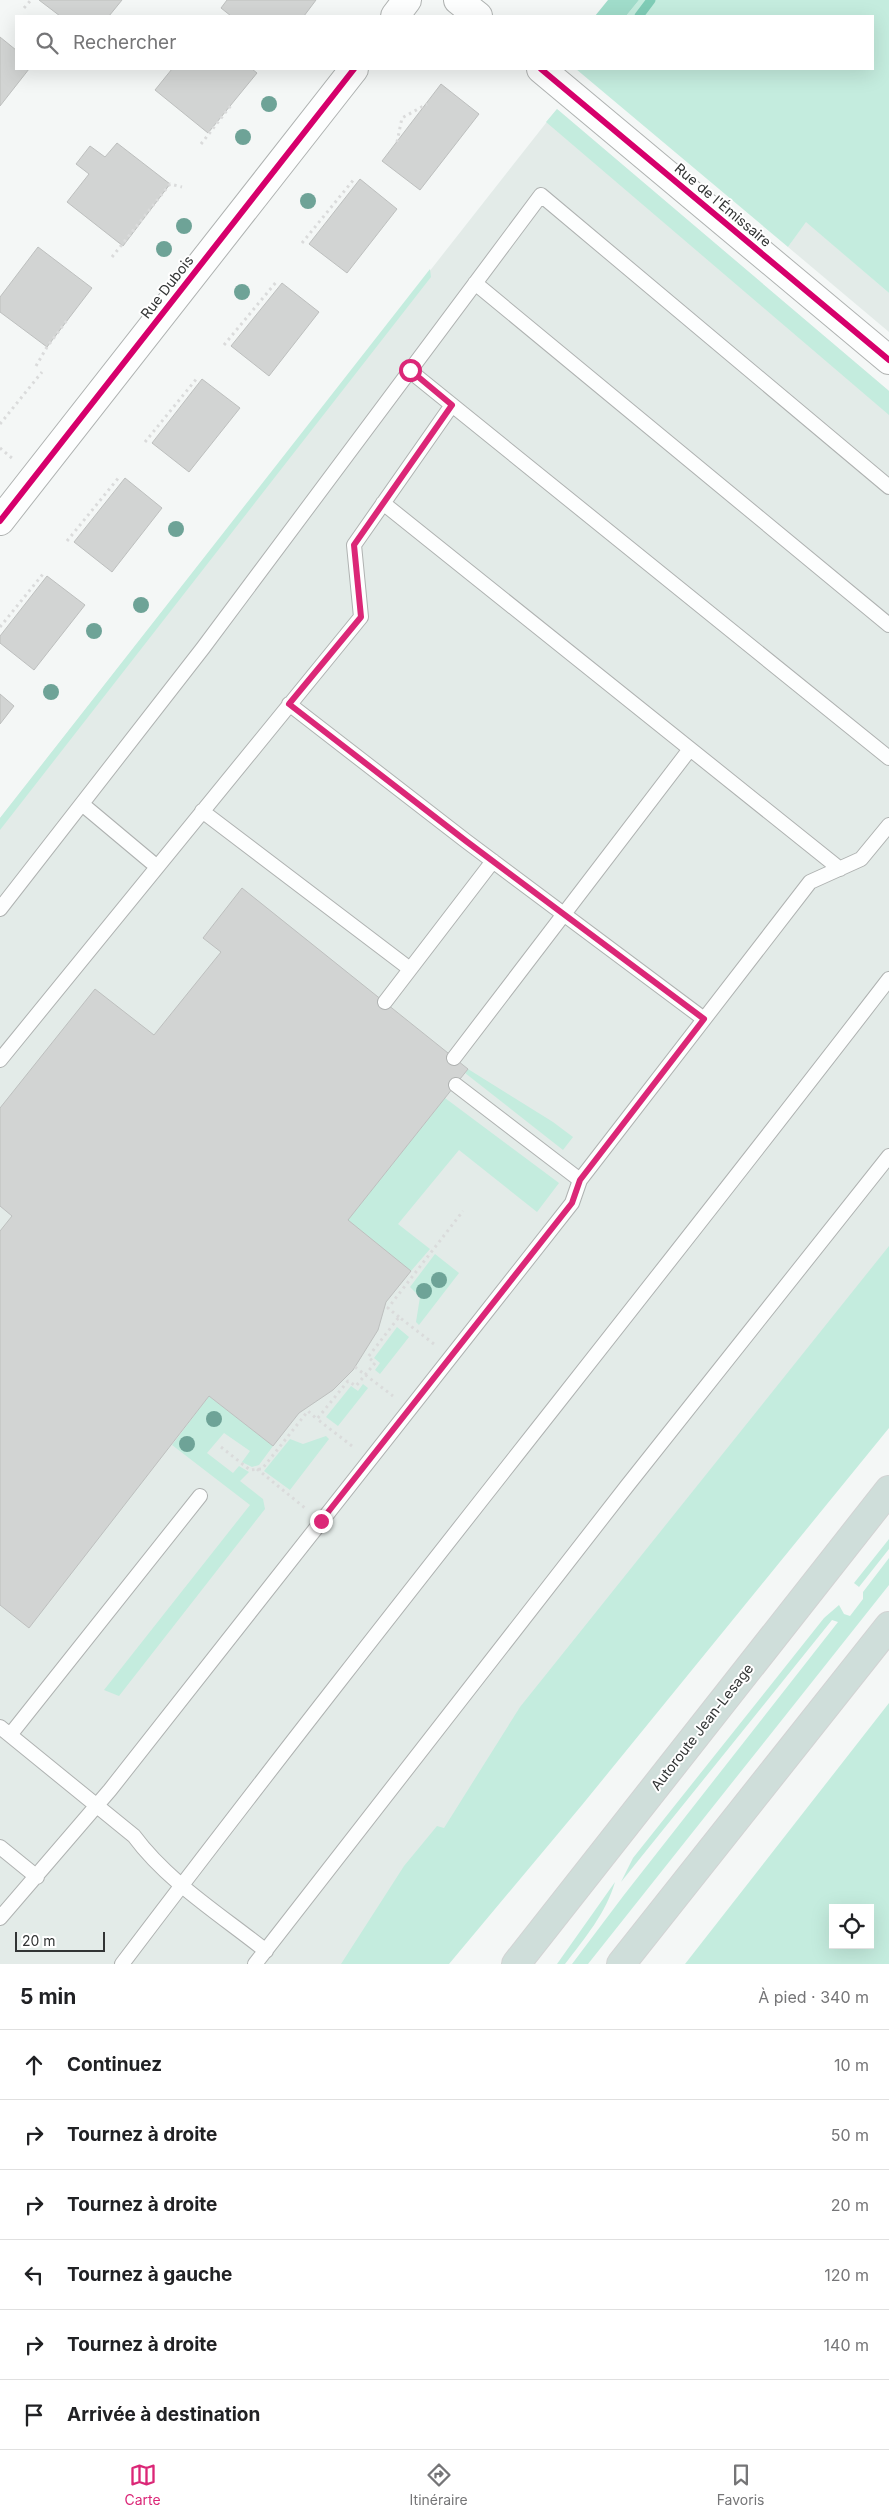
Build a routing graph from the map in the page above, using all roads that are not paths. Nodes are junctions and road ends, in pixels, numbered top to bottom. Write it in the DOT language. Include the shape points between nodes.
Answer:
graph roads {
  1 [pos="407,0"];
  2 [pos="458,0"];
  3 [pos="396,15"];
  4 [pos="477,15"];
  5 [pos="353,70"];
  6 [pos="542,70"];
  7 [pos="475,283"];
  8 [pos="885,349"];
  9 [pos="410,370"];
  10 [pos="452,405"];
  11 [pos="889,487"];
  12 [pos="383,504"];
  13 [pos="0,521"];
  14 [pos="889,625"];
  15 [pos="289,704"];
  16 [pos="690,749"];
  17 [pos="889,758"];
  18 [pos="82,804"];
  19 [pos="202,811"];
  20 [pos="889,825"];
  21 [pos="493,861"];
  22 [pos="156,866"];
  23 [pos="840,869"];
  24 [pos="0,910"];
  25 [pos="565,914"];
  26 [pos="410,969"];
  27 [pos="889,979"];
  28 [pos="385,1002"];
  29 [pos="704,1019"];
  30 [pos="454,1058"];
  31 [pos="0,1060"];
  32 [pos="456,1085"];
  33 [pos="889,1156"];
  34 [pos="580,1180"];
  35 [pos="889,1490"];
  36 [pos="200,1496"];
  37 [pos="889,1626"];
  38 [pos="5,1731"];
  39 [pos="96,1805"];
  40 [pos="0,1846"];
  41 [pos="37,1877"];
  42 [pos="182,1885"];
  43 [pos="0,1918"];
  44 [pos="266,1951"];
  45 [pos="122,1964"];
  46 [pos="255,1964"];
  47 [pos="516,1964"];
  48 [pos="621,1964"];
  1 -- 3 [label="street"];
  2 -- 4 [label="street"];
  5 -- 13 [label="street, Rue Dubois"];
  6 -- 8 [label="street, Rue de l'Émissaire"];
  7 -- 9 [label="lane"];
  7 -- 11 [label="lane" via="542,195"];
  7 -- 14 [label="lane"];
  9 -- 10 [label="lane"];
  9 -- 18 [label="lane"];
  10 -- 12 [label="lane"];
  10 -- 17 [label="lane"];
  12 -- 15 [label="lane" via="354,545 361,617"];
  12 -- 16 [label="lane"];
  15 -- 19 [label="lane"];
  15 -- 21 [label="lane"];
  16 -- 23 [label="lane"];
  16 -- 25 [label="lane"];
  18 -- 22 [label="lane"];
  18 -- 24 [label="lane"];
  19 -- 22 [label="lane"];
  19 -- 26 [label="lane"];
  20 -- 23 [label="lane" via="861,859"];
  21 -- 25 [label="lane"];
  21 -- 26 [label="lane"];
  22 -- 31 [label="lane"];
  23 -- 29 [label="lane" via="810,882"];
  25 -- 29 [label="lane"];
  25 -- 30 [label="lane"];
  26 -- 28 [label="lane"];
  27 -- 42 [label="lane"];
  29 -- 34 [label="lane"];
  32 -- 34 [label="lane"];
  33 -- 44 [label="lane" via="627,1486"];
  34 -- 39 [label="lane" via="572,1203"];
  35 -- 47 [label="highway, Autoroute Jean-Lesage"];
  36 -- 38 [label="lane"];
  37 -- 48 [label="highway"];
  38 -- 39 [label="lane"];
  39 -- 41 [label="lane"];
  39 -- 42 [label="lane" via="134,1836 149,1856"];
  40 -- 41 [label="lane"];
  41 -- 43 [label="lane"];
  42 -- 44 [label="lane"];
  42 -- 45 [label="lane"];
  44 -- 46 [label="lane"];
}
